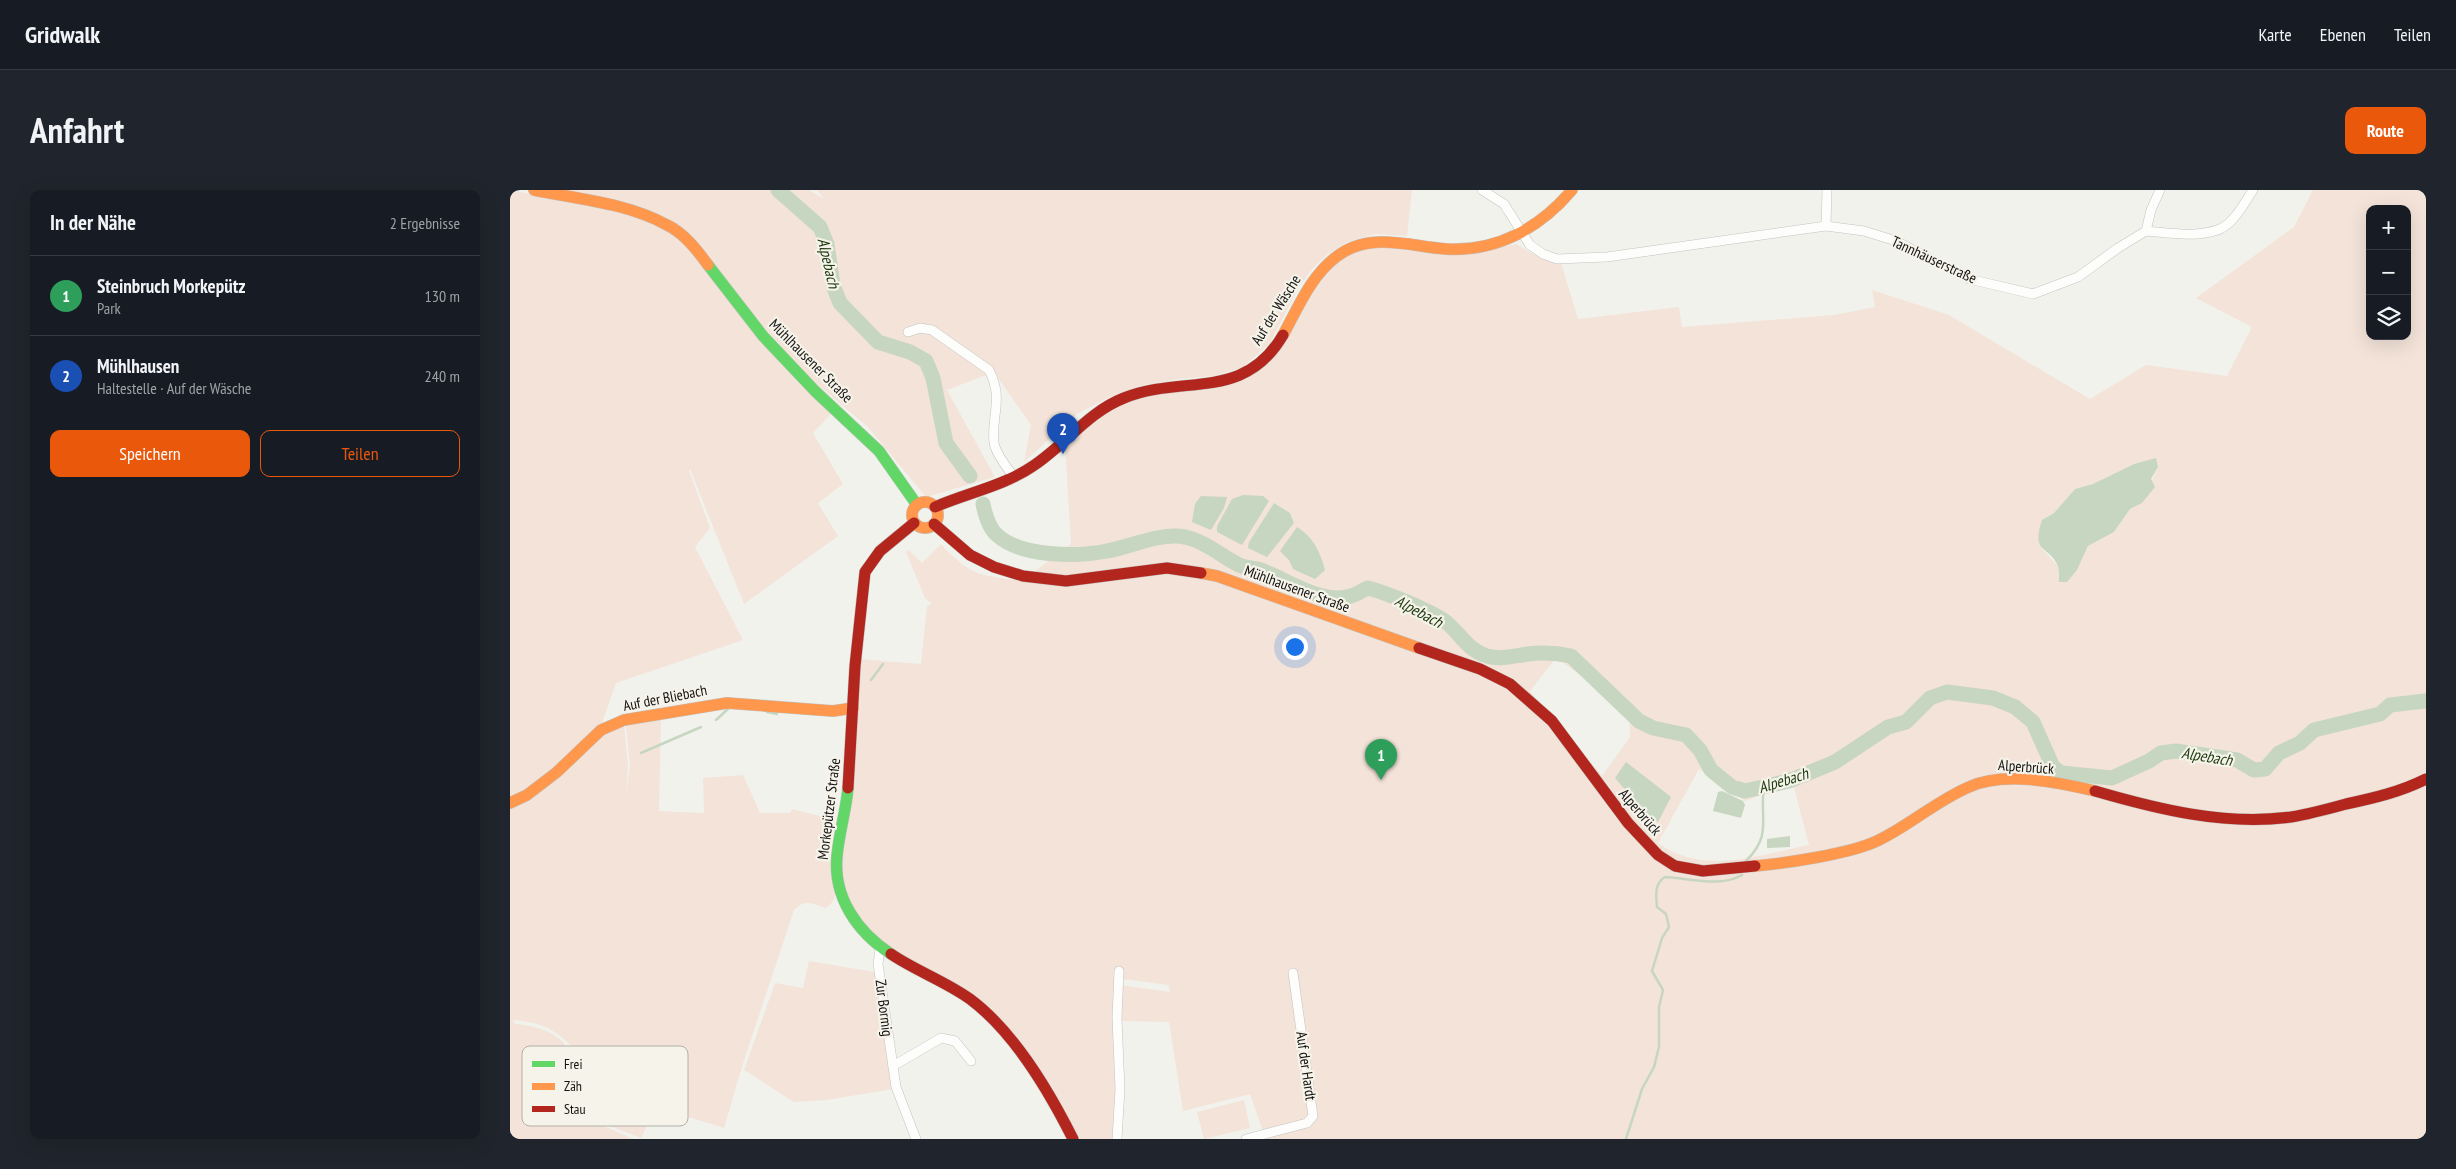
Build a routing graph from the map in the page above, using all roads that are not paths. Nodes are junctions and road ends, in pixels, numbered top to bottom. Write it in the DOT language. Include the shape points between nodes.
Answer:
graph roads {
  1 [pos="534,190"];
  2 [pos="1482,190"];
  3 [pos="1572,190"];
  4 [pos="1827,190"];
  5 [pos="2160,190"];
  6 [pos="2253,190"];
  7 [pos="1826,226"];
  8 [pos="2146,232"];
  9 [pos="1524,233"];
  10 [pos="908,332"];
  11 [pos="1014,477"];
  12 [pos="917,505"];
  13 [pos="935,507"];
  14 [pos="914,523"];
  15 [pos="934,524"];
  16 [pos="852,708"];
  17 [pos="2426,779"];
  18 [pos="1606,795"];
  19 [pos="510,804"];
  20 [pos="880,949"];
  21 [pos="1119,971"];
  22 [pos="1293,973"];
  23 [pos="971,1062"];
  24 [pos="893,1066"];
  25 [pos="916,1139"];
  26 [pos="1073,1139"];
  27 [pos="1117,1139"];
  28 [pos="1246,1139"];
  1 -- 12 [label="main road, Mühlhausener Straße" via="633,210 668,225 683,236 763,336 879,451"];
  2 -- 9 [label="street, Tannhäuserstraße" via="1504,204"];
  3 -- 9 [label="main road"];
  4 -- 7 [label="street"];
  5 -- 8 [label="street"];
  6 -- 8 [label="street" via="2234,217 2221,228 2194,234"];
  7 -- 8 [label="street, Tannhäuserstraße" via="1864,231 1896,240 1969,279 2033,294 2078,277"];
  7 -- 9 [label="street, Tannhäuserstraße" via="1607,256 1557,259 1530,245"];
  9 -- 11 [label="main road, Auf der Wäsche" via="1472,249 1377,241 1337,255 1321,268 1274,348 1252,370 1228,381 1165,386 1122,399 1094,413 1051,452"];
  10 -- 11 [label="street" via="920,328 932,330 989,370 997,399 994,444"];
  11 -- 13 [label="main road, Auf der Wäsche"];
  12 -- 13 [label="main road" via="927,502"];
  12 -- 14 [label="main road" via="912,512"];
  13 -- 15 [label="main road" via="938,519"];
  14 -- 15 [label="main road" via="924,528"];
  14 -- 16 [label="main road, Morkepützer Straße" via="882,547 864,572"];
  15 -- 18 [label="main road, Mühlhausener Straße" via="954,543 981,561 1023,576 1066,581 1167,568 1216,576 1472,666 1510,684 1535,704 1552,721"];
  16 -- 19 [label="main road, Auf der Bliebach" via="825,710 727,702 624,720 601,730 557,772"];
  16 -- 20 [label="main road, Morkepützer Straße" via="848,791 836,874 840,894 852,919"];
  17 -- 18 [label="main road, Alperbrück" via="2402,791 2378,797 2292,817 2264,819 2208,817 2140,804 2093,790 2016,778 1993,779 1968,787 1877,842 1763,865 1703,872 1675,866 1658,855"];
  20 -- 24 [label="street, Zur Bormig" via="878,964"];
  20 -- 26 [label="main road, Morkepützer Straße" via="971,999 999,1027 1046,1092"];
  21 -- 27 [label="street"];
  22 -- 28 [label="street, Auf der Hardt" via="1313,1116 1307,1123"];
  23 -- 24 [label="street" via="954,1041 941,1038"];
  24 -- 25 [label="street, Zur Bormig" via="896,1087"];
}
